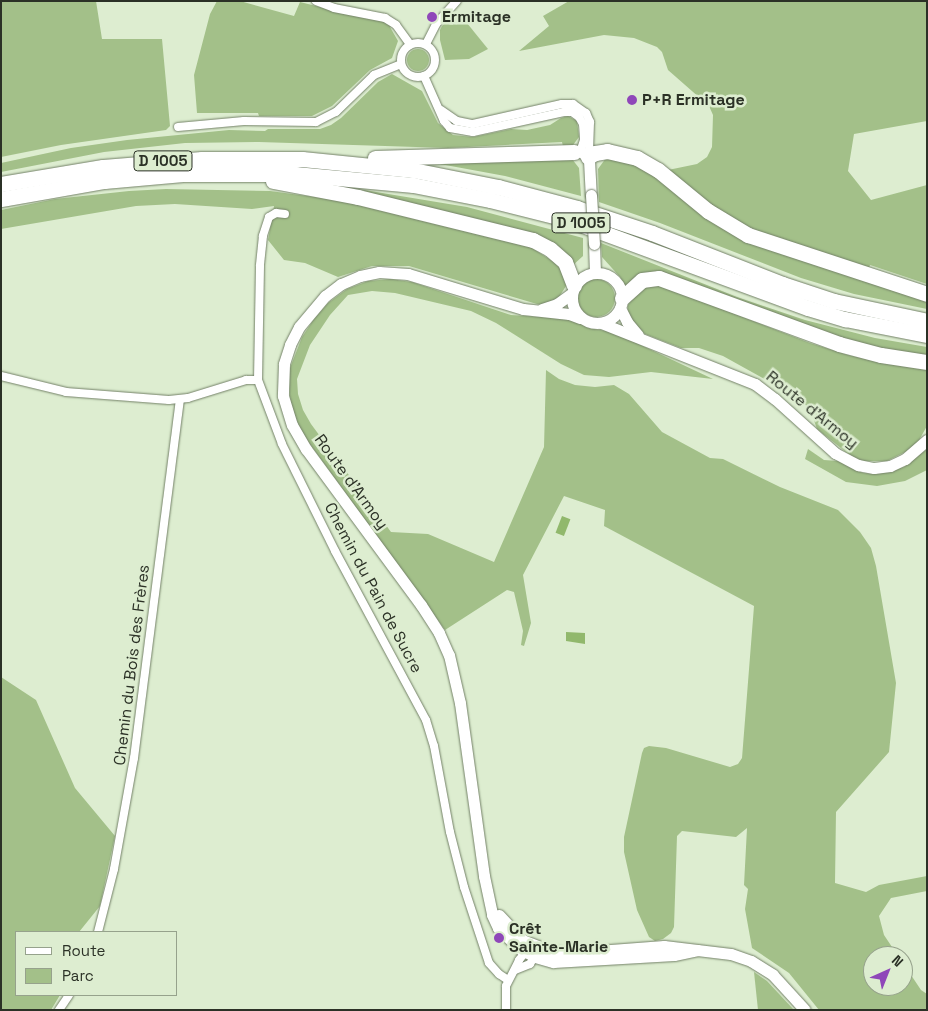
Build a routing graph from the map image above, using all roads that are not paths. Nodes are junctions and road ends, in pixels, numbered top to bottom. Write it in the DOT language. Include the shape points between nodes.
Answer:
graph roads {
  1 [pos="316,1"];
  2 [pos="457,1"];
  3 [pos="410,44"];
  4 [pos="426,44"];
  5 [pos="401,64"];
  6 [pos="424,76"];
  7 [pos="178,126"];
  8 [pos="581,154"];
  9 [pos="302,159"];
  10 [pos="222,173"];
  11 [pos="1,184"];
  12 [pos="1,199"];
  13 [pos="284,214"];
  14 [pos="595,272"];
  15 [pos="573,289"];
  16 [pos="927,294"];
  17 [pos="621,303"];
  18 [pos="535,310"];
  19 [pos="580,318"];
  20 [pos="927,320"];
  21 [pos="601,323"];
  22 [pos="927,336"];
  23 [pos="644,340"];
  24 [pos="927,362"];
  25 [pos="1,376"];
  26 [pos="258,380"];
  27 [pos="180,400"];
  28 [pos="927,440"];
  29 [pos="98,931"];
  30 [pos="533,951"];
  31 [pos="515,970"];
  32 [pos="508,980"];
  33 [pos="67,996"];
  34 [pos="59,1010"];
  35 [pos="506,1010"];
  36 [pos="805,1010"];
  1 -- 3 [label="street" via="385,18 396,25"];
  2 -- 4 [label="street" via="436,24"];
  3 -- 4 [label="street"];
  3 -- 5 [label="street" via="402,52"];
  4 -- 6 [label="street" via="436,59 433,69"];
  5 -- 6 [label="street" via="410,75"];
  5 -- 7 [label="street" via="374,75 336,112 323,120"];
  6 -- 8 [label="street" via="439,108 457,121 473,124 572,104 586,112 590,122 591,148"];
  8 -- 9 [label="highway, D 1005"];
  8 -- 14 [label="main road, bridge" via="591,195"];
  8 -- 16 [label="highway, D 1005" via="607,151 637,158 658,170 708,211 748,235"];
  9 -- 11 [label="highway, D 1005" via="159,161 64,172"];
  9 -- 20 [label="highway, D 1005" via="413,170 539,197 652,233 754,274 817,295 880,312"];
  10 -- 12 [label="highway, D 1005" via="104,181"];
  10 -- 15 [label="highway, D 1005" via="332,191 533,240 565,262"];
  10 -- 22 [label="highway, D 1005" via="374,180 490,200 605,231 808,308"];
  13 -- 26 [label="street, Chemin du Pain de Sucre" via="276,213 269,217 262,243"];
  14 -- 15 [label="main road" via="582,277"];
  14 -- 17 [label="main road" via="613,278 620,287"];
  15 -- 18 [label="main road, Route d'Armoy" via="557,304"];
  15 -- 19 [label="main road" via="573,309"];
  17 -- 21 [label="main road" via="614,317"];
  17 -- 23 [label="main road, Route d'Armoy" via="627,322"];
  17 -- 24 [label="highway" via="642,280 666,279 821,338 870,353"];
  18 -- 19 [label="main road, Route d'Armoy"];
  18 -- 30 [label="main road, Route d'Armoy" via="408,274 364,274 333,290 311,310 290,345 283,375 285,406 297,434 422,605 446,650 462,710 489,900 496,924 510,941"];
  19 -- 21 [label="main road" via="590,323"];
  21 -- 23 [label="main road, Route d'Armoy"];
  23 -- 28 [label="main road, Route d'Armoy" via="755,384 835,453 858,465 890,466 905,459"];
  25 -- 27 [label="street" via="81,394"];
  26 -- 27 [label="street" via="246,380"];
  26 -- 32 [label="street, Chemin du Pain de Sucre" via="275,428 327,535 426,720 464,886 489,963"];
  27 -- 29 [label="street, Chemin du Bois des Frères" via="134,758 114,869"];
  30 -- 31 [label="street" via="519,960"];
  30 -- 31 [label="street" via="530,964"];
  30 -- 36 [label="main road" via="568,962 674,955 697,950 731,954 751,961 782,984"];
  31 -- 32 [label="street"];
  32 -- 35 [label="street" via="504,993"];
  33 -- 34 [label="street"];
}
